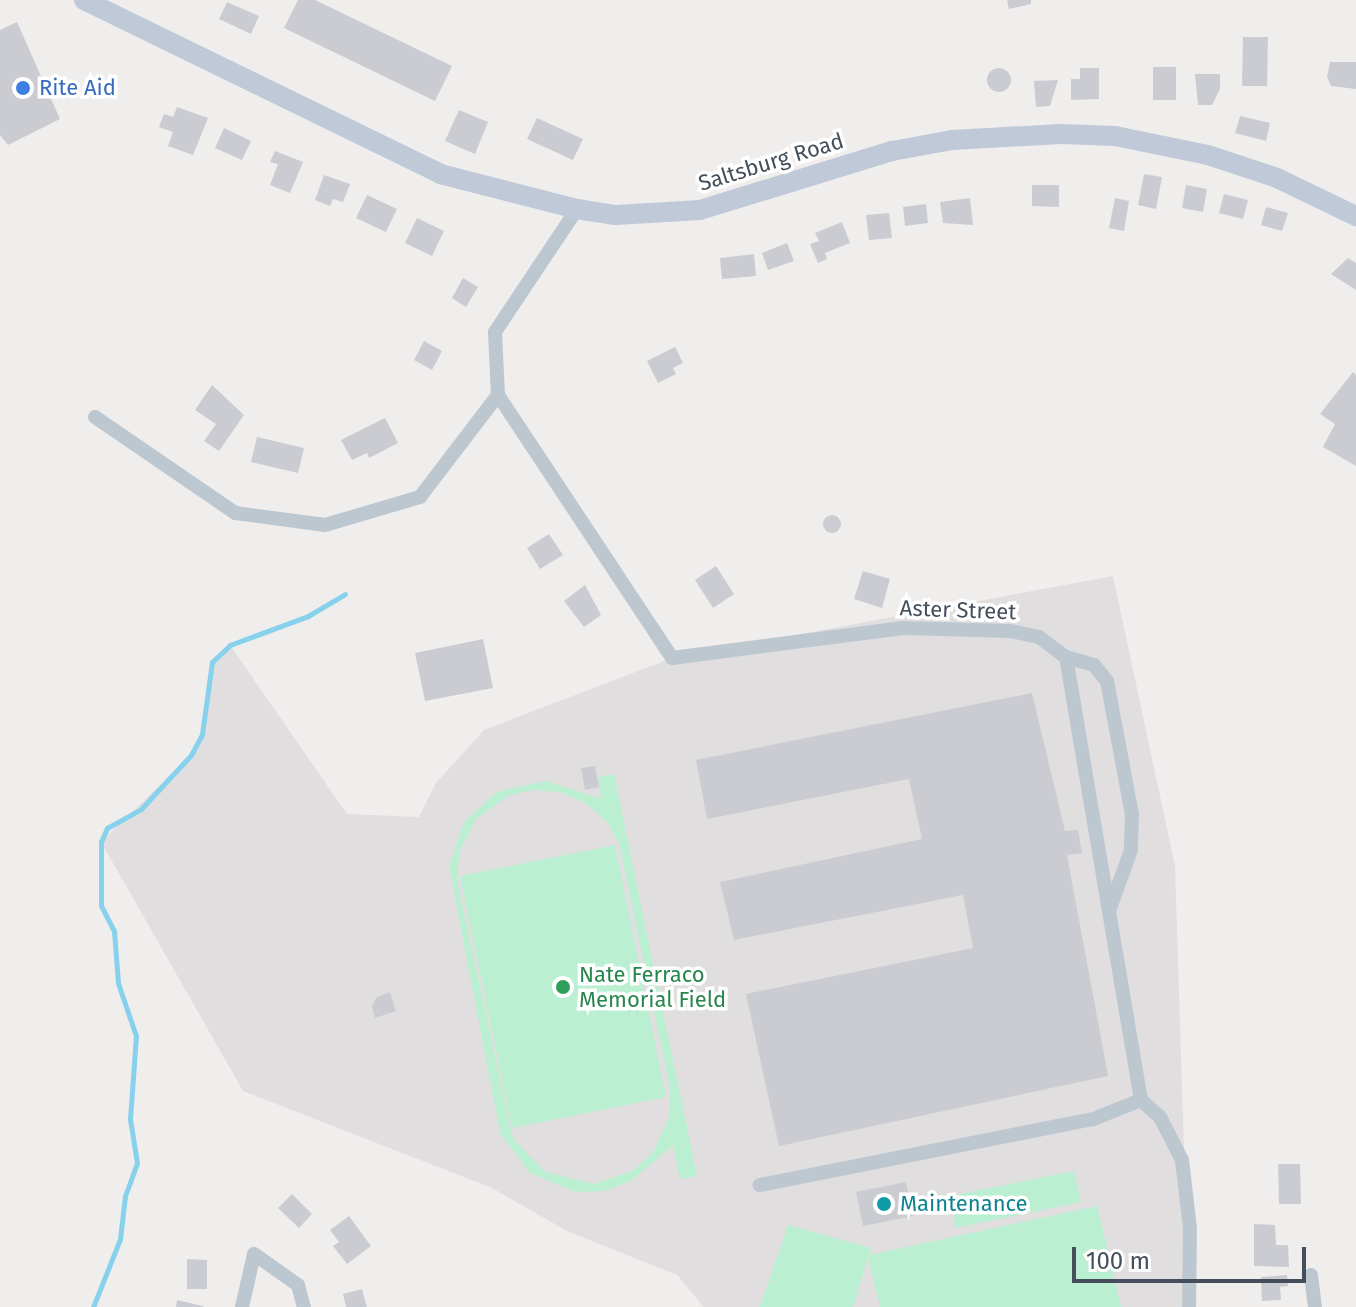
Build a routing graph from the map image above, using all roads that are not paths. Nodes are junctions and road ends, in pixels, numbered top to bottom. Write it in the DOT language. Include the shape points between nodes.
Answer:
graph roads {
  1 [pos="84,0"];
  2 [pos="577,209"];
  3 [pos="1356,216"];
  4 [pos="498,395"];
  5 [pos="95,417"];
  6 [pos="1066,657"];
  7 [pos="1109,912"];
  8 [pos="1141,1100"];
  9 [pos="759,1185"];
  10 [pos="1311,1275"];
  11 [pos="242,1307"];
  12 [pos="304,1307"];
  13 [pos="1189,1307"];
  14 [pos="1315,1307"];
  1 -- 2 [label="main road, Saltsburg Road" via="440,174"];
  2 -- 3 [label="main road, Saltsburg Road" via="616,215 700,210 924,144 1061,134 1115,136 1208,155 1277,178"];
  2 -- 4 [label="street" via="495,332"];
  4 -- 5 [label="street" via="420,497 325,525 235,513"];
  4 -- 6 [label="street, Aster Street" via="672,658 903,628 1011,631 1039,637"];
  6 -- 7 [label="street"];
  6 -- 7 [label="street, Aster Street" via="1094,665 1107,681 1132,814 1131,850"];
  7 -- 8 [label="street"];
  8 -- 9 [label="street" via="1093,1119"];
  8 -- 13 [label="street" via="1160,1117 1182,1160 1190,1228"];
  10 -- 14 [label="street"];
  11 -- 12 [label="street" via="254,1254 298,1285"];
}
